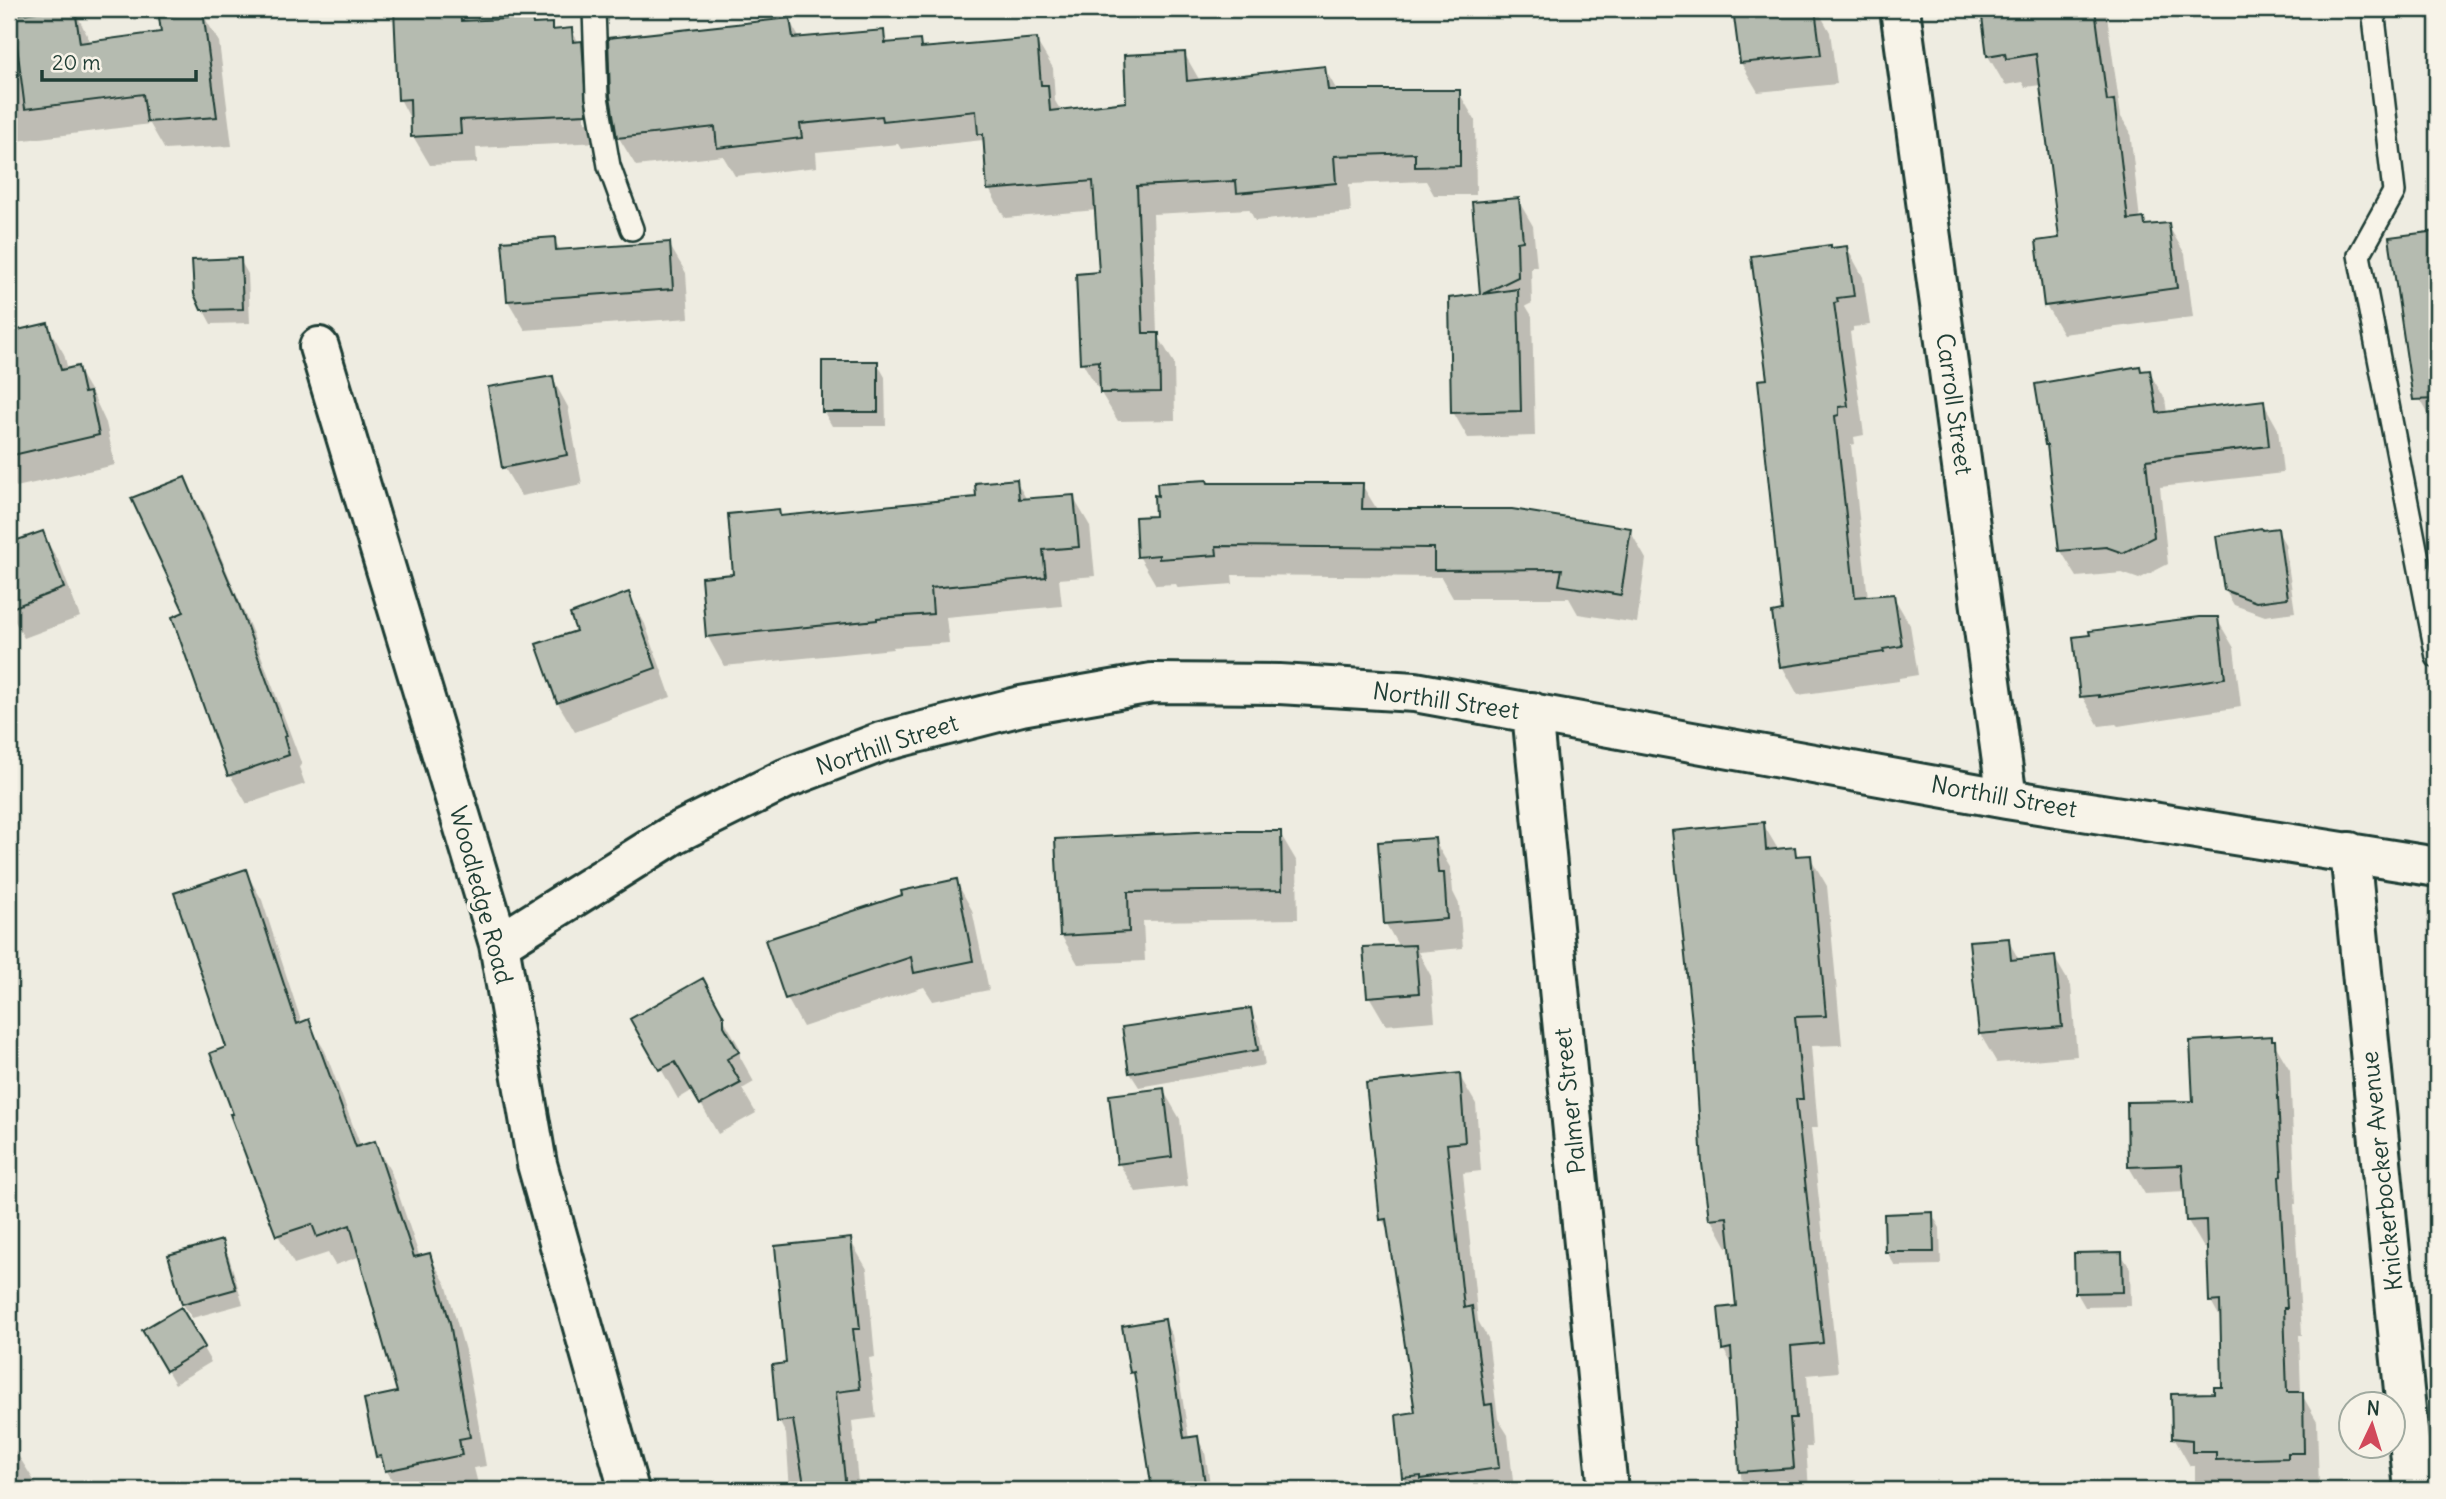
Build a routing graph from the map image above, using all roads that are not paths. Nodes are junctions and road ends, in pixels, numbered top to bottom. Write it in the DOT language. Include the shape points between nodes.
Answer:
graph roads {
  1 [pos="594,9"];
  2 [pos="1900,9"];
  3 [pos="2373,9"];
  4 [pos="632,229"];
  5 [pos="319,347"];
  6 [pos="2437,657"];
  7 [pos="1532,712"];
  8 [pos="2007,799"];
  9 [pos="2350,852"];
  10 [pos="2437,867"];
  11 [pos="499,944"];
  12 [pos="629,1490"];
  13 [pos="1608,1490"];
  14 [pos="2414,1490"];
  1 -- 4 [label="lane" via="597,97 609,166"];
  2 -- 8 [label="street, Carroll Street"];
  3 -- 6 [label="lane" via="2394,192 2360,255"];
  5 -- 11 [label="street, Woodledge Road"];
  7 -- 8 [label="street, Northill Street"];
  7 -- 11 [label="street, Northill Street" via="1415,692 1279,684 1152,683 1021,706 881,742 788,778 674,834"];
  7 -- 13 [label="street, Palmer Street"];
  8 -- 9 [label="street, Northill Street"];
  9 -- 10 [label="street, Northill Street"];
  9 -- 14 [label="street, Knickerbocker Avenue"];
  11 -- 12 [label="street, Woodledge Road" via="537,1164"];
}
